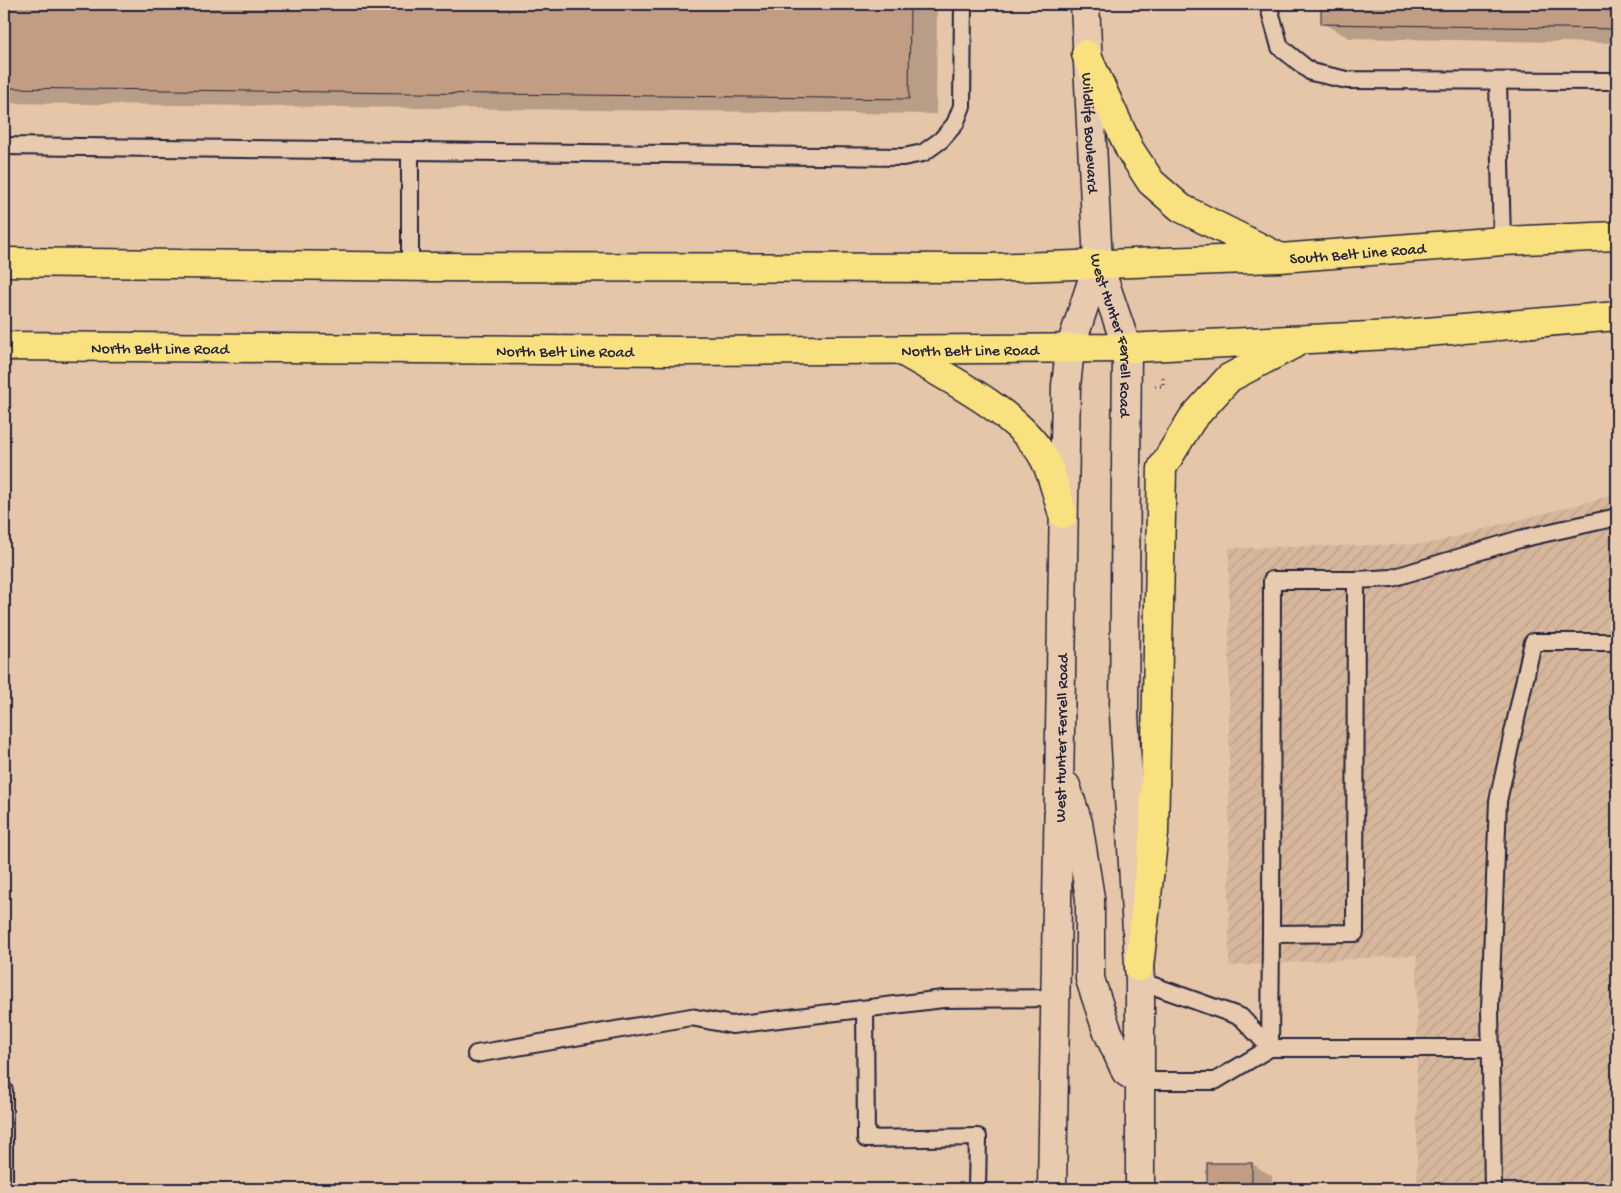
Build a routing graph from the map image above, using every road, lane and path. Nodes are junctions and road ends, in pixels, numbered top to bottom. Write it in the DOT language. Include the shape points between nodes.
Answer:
graph roads {
  1 [pos="963,4"];
  2 [pos="1085,4"];
  3 [pos="1268,4"];
  4 [pos="1086,54"];
  5 [pos="1498,81"];
  6 [pos="1617,81"];
  7 [pos="4,146"];
  8 [pos="410,152"];
  9 [pos="1617,236"];
  10 [pos="1502,241"];
  11 [pos="1280,258"];
  12 [pos="4,262"];
  13 [pos="1098,263"];
  14 [pos="410,267"];
  15 [pos="1617,316"];
  16 [pos="1304,340"];
  17 [pos="4,346"];
  18 [pos="1127,348"];
  19 [pos="1070,349"];
  20 [pos="900,350"];
  21 [pos="1163,376"];
  22 [pos="1163,386"];
  23 [pos="1063,514"];
  24 [pos="1617,517"];
  25 [pos="1356,580"];
  26 [pos="1617,642"];
  27 [pos="1059,763"];
  28 [pos="1271,934"];
  29 [pos="1139,974"];
  30 [pos="1055,998"];
  31 [pos="864,1009"];
  32 [pos="1270,1048"];
  33 [pos="1491,1048"];
  34 [pos="476,1054"];
  35 [pos="1141,1081"];
  36 [pos="4,1090"];
  37 [pos="4,1189"];
  38 [pos="977,1189"];
  39 [pos="1052,1189"];
  40 [pos="1140,1189"];
  41 [pos="1493,1189"];
  1 -- 8 [label="lane" via="962,106 955,124 923,153 903,157"];
  2 -- 4 [label="main road, Wildlife Boulevard"];
  3 -- 5 [label="lane" via="1280,47 1311,72 1347,80"];
  4 -- 11 [label="main road" via="1130,150 1151,182 1181,208"];
  4 -- 13 [label="main road, Wildlife Boulevard"];
  5 -- 6 [label="lane"];
  5 -- 10 [label="lane"];
  7 -- 8 [label="lane"];
  8 -- 14 [label="lane"];
  9 -- 10 [label="main road, South Belt Line Road"];
  10 -- 11 [label="main road, South Belt Line Road"];
  11 -- 13 [label="main road, South Belt Line Road"];
  12 -- 14 [label="main road"];
  13 -- 14 [label="main road" via="988,268"];
  13 -- 18 [label="main road, West Hunter Ferrell Road"];
  13 -- 19 [label="main road, West Hunter Ferrell Road"];
  15 -- 16 [label="main road"];
  16 -- 18 [label="main road"];
  16 -- 29 [label="main road" via="1228,378 1192,419 1162,468 1154,833"];
  17 -- 20 [label="main road, North Belt Line Road" via="478,351"];
  18 -- 19 [label="main road, North Belt Line Road"];
  18 -- 29 [label="main road, West Hunter Ferrell Road" via="1124,714"];
  19 -- 20 [label="main road, North Belt Line Road"];
  19 -- 23 [label="main road, West Hunter Ferrell Road"];
  20 -- 23 [label="main road" via="999,410 1026,434 1045,459"];
  21 -- 22 [label="path"];
  23 -- 27 [label="main road, West Hunter Ferrell Road"];
  24 -- 25 [label="lane" via="1520,539 1392,578"];
  25 -- 28 [label="lane" via="1272,580"];
  25 -- 28 [label="lane" via="1356,933"];
  26 -- 33 [label="lane" via="1534,642 1498,801"];
  27 -- 30 [label="main road, West Hunter Ferrell Road"];
  27 -- 35 [label="main road" via="1078,823 1090,898 1090,978 1107,1030 1126,1072"];
  28 -- 32 [label="lane"];
  29 -- 32 [label="lane" via="1241,1017"];
  29 -- 35 [label="main road, West Hunter Ferrell Road"];
  30 -- 31 [label="lane" via="943,999"];
  30 -- 39 [label="main road, West Hunter Ferrell Road"];
  31 -- 34 [label="lane" via="732,1026 691,1017"];
  31 -- 38 [label="lane" via="866,1138 978,1137"];
  32 -- 33 [label="lane"];
  32 -- 35 [label="lane" via="1215,1081"];
  33 -- 41 [label="lane"];
  35 -- 40 [label="main road, West Hunter Ferrell Road"];
  36 -- 37 [label="lane"];
}
